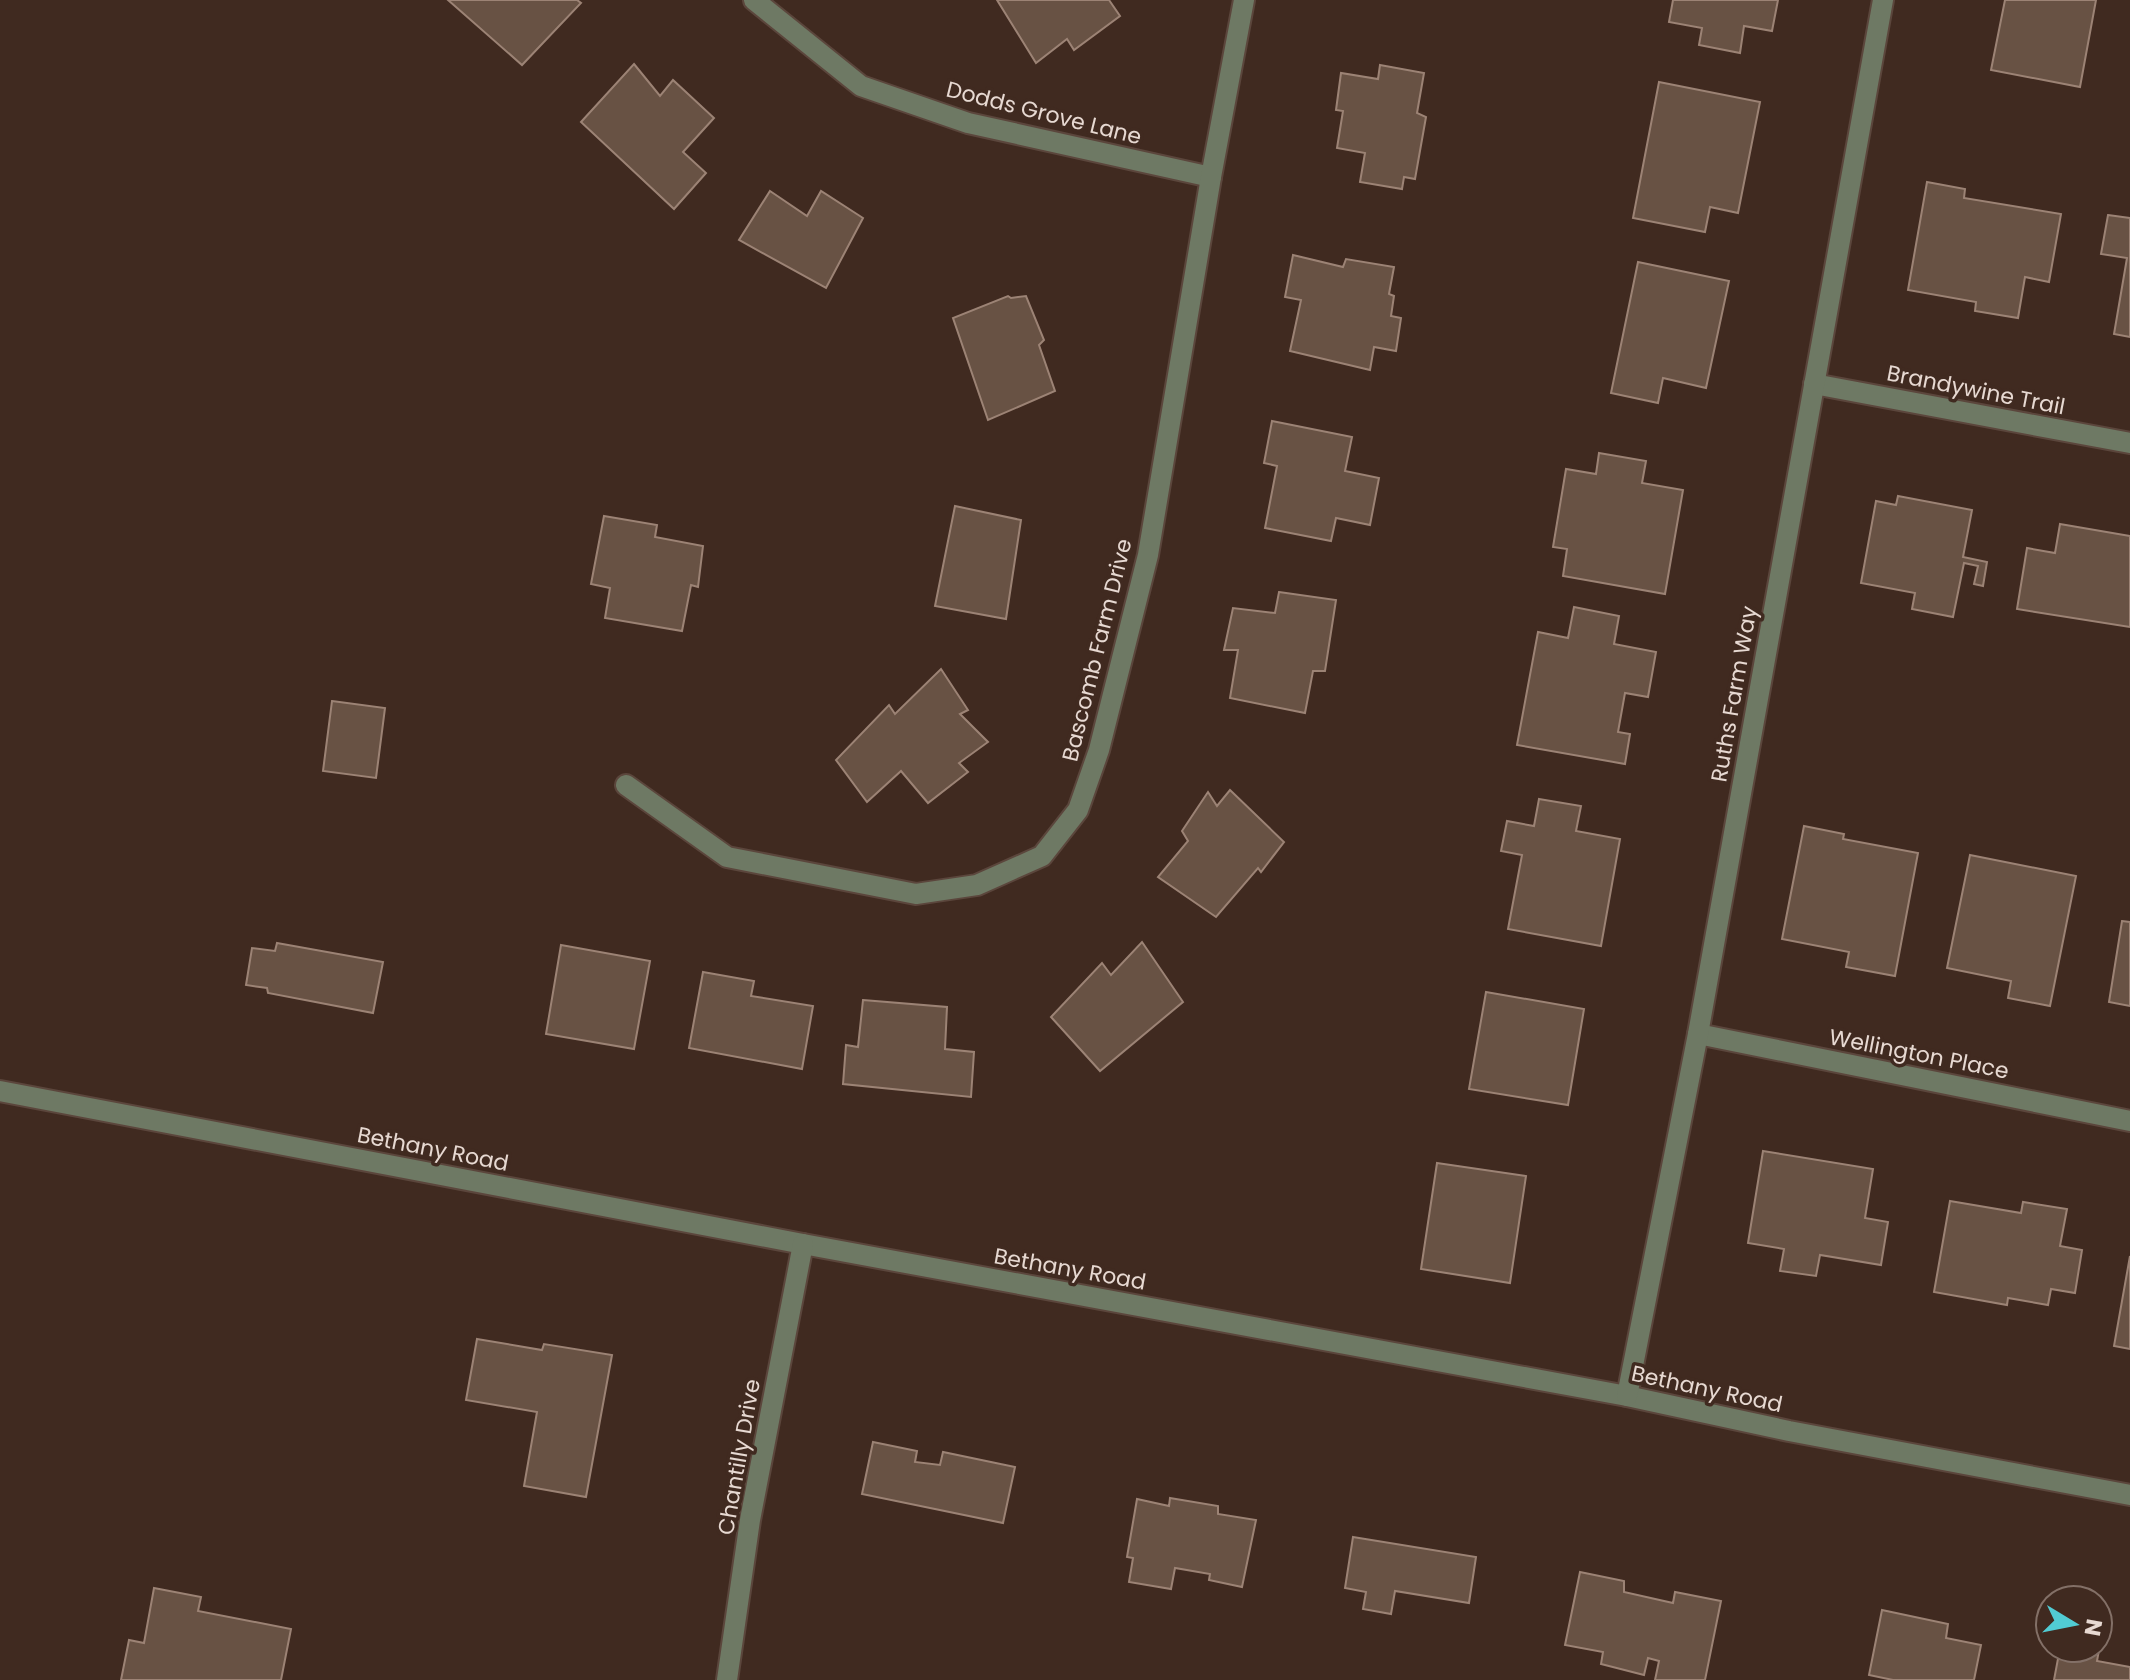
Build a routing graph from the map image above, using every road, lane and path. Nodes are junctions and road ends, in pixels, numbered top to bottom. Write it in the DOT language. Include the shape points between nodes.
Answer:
graph roads {
  1 [pos="754,0"];
  2 [pos="1244,0"];
  3 [pos="1883,0"];
  4 [pos="1211,177"];
  5 [pos="1814,384"];
  6 [pos="2130,443"];
  7 [pos="626,785"];
  8 [pos="1698,1034"];
  9 [pos="0,1091"];
  10 [pos="2130,1121"];
  11 [pos="803,1244"];
  12 [pos="1627,1396"];
  13 [pos="2130,1495"];
  14 [pos="727,1680"];
  1 -- 4 [label="street, Dodds Grove Lane" via="861,86 968,123"];
  2 -- 4 [label="street, Bascomb Farm Drive"];
  3 -- 5 [label="street, Ruths Farm Way"];
  4 -- 7 [label="street, Bascomb Farm Drive" via="1144,570 1099,750 1078,810 1042,856 977,885 916,894 727,857"];
  5 -- 6 [label="street, Brandywine Trail"];
  5 -- 8 [label="street, Ruths Farm Way"];
  8 -- 10 [label="street, Wellington Place"];
  8 -- 12 [label="street, Ruths Farm Way"];
  9 -- 11 [label="street, Bethany Road"];
  11 -- 12 [label="street, Bethany Road"];
  11 -- 14 [label="street, Chantilly Drive" via="750,1520"];
  12 -- 13 [label="street, Bethany Road"];
}
